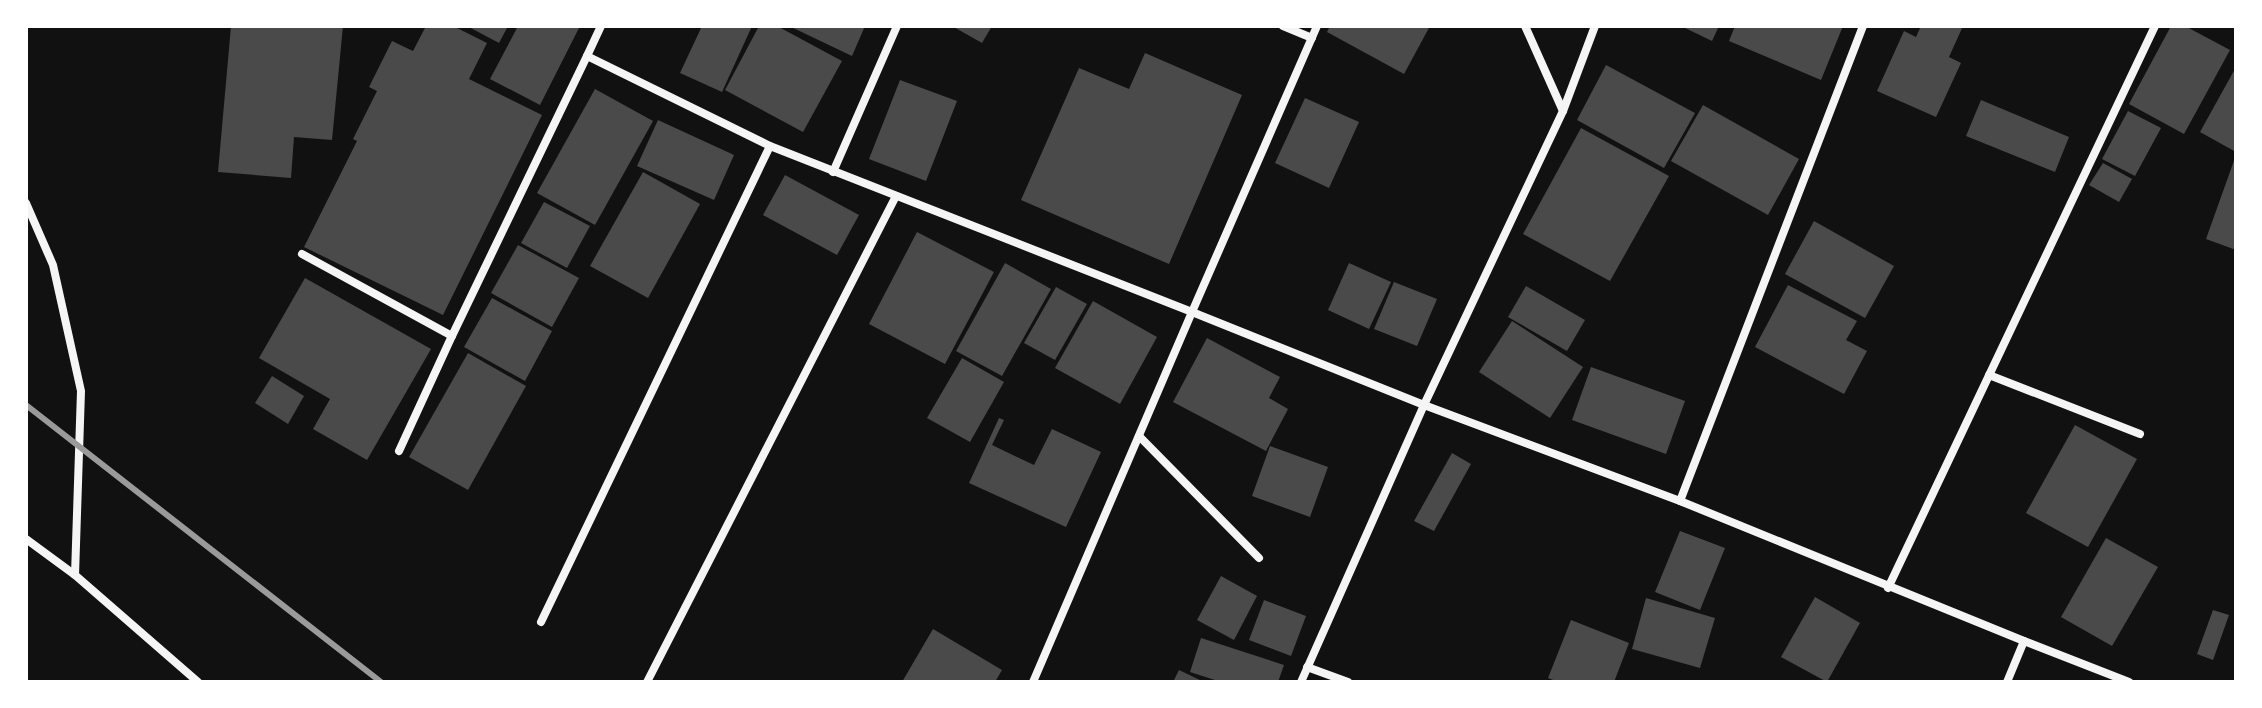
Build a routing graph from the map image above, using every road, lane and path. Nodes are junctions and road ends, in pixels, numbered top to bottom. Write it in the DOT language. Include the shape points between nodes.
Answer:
graph roads {
  1 [pos="601,26"];
  2 [pos="897,26"];
  3 [pos="1283,26"];
  4 [pos="1317,26"];
  5 [pos="1525,26"];
  6 [pos="1595,26"];
  7 [pos="1863,26"];
  8 [pos="2155,26"];
  9 [pos="1312,38"];
  10 [pos="587,56"];
  11 [pos="1563,111"];
  12 [pos="770,146"];
  13 [pos="833,172"];
  14 [pos="896,196"];
  15 [pos="26,203"];
  16 [pos="302,254"];
  17 [pos="1192,312"];
  18 [pos="452,336"];
  19 [pos="1989,375"];
  20 [pos="1424,405"];
  21 [pos="2140,434"];
  22 [pos="1139,436"];
  23 [pos="399,451"];
  24 [pos="1680,501"];
  25 [pos="26,539"];
  26 [pos="1259,558"];
  27 [pos="75,575"];
  28 [pos="1888,588"];
  29 [pos="541,622"];
  30 [pos="2024,641"];
  31 [pos="1307,667"];
  32 [pos="198,682"];
  33 [pos="647,682"];
  34 [pos="1033,682"];
  35 [pos="1301,682"];
  36 [pos="1348,682"];
  37 [pos="2007,682"];
  38 [pos="2129,682"];
  1 -- 10 [label="street"];
  2 -- 13 [label="street"];
  3 -- 9 [label="street"];
  4 -- 9 [label="street"];
  5 -- 11 [label="street"];
  6 -- 11 [label="street"];
  7 -- 24 [label="street"];
  8 -- 19 [label="street"];
  9 -- 17 [label="street"];
  10 -- 12 [label="street"];
  10 -- 18 [label="street"];
  11 -- 20 [label="street"];
  12 -- 13 [label="street"];
  12 -- 29 [label="street"];
  13 -- 14 [label="street"];
  14 -- 17 [label="street"];
  14 -- 33 [label="street"];
  15 -- 27 [label="street" via="53,265 81,391"];
  16 -- 18 [label="street"];
  17 -- 20 [label="street"];
  17 -- 22 [label="street"];
  18 -- 23 [label="street"];
  19 -- 21 [label="street"];
  19 -- 28 [label="street"];
  20 -- 24 [label="street"];
  20 -- 31 [label="street"];
  22 -- 26 [label="street"];
  22 -- 34 [label="street"];
  24 -- 28 [label="street"];
  25 -- 27 [label="street"];
  27 -- 32 [label="street"];
  28 -- 30 [label="street"];
  30 -- 37 [label="street"];
  30 -- 38 [label="street"];
  31 -- 35 [label="street"];
  31 -- 36 [label="street"];
}
